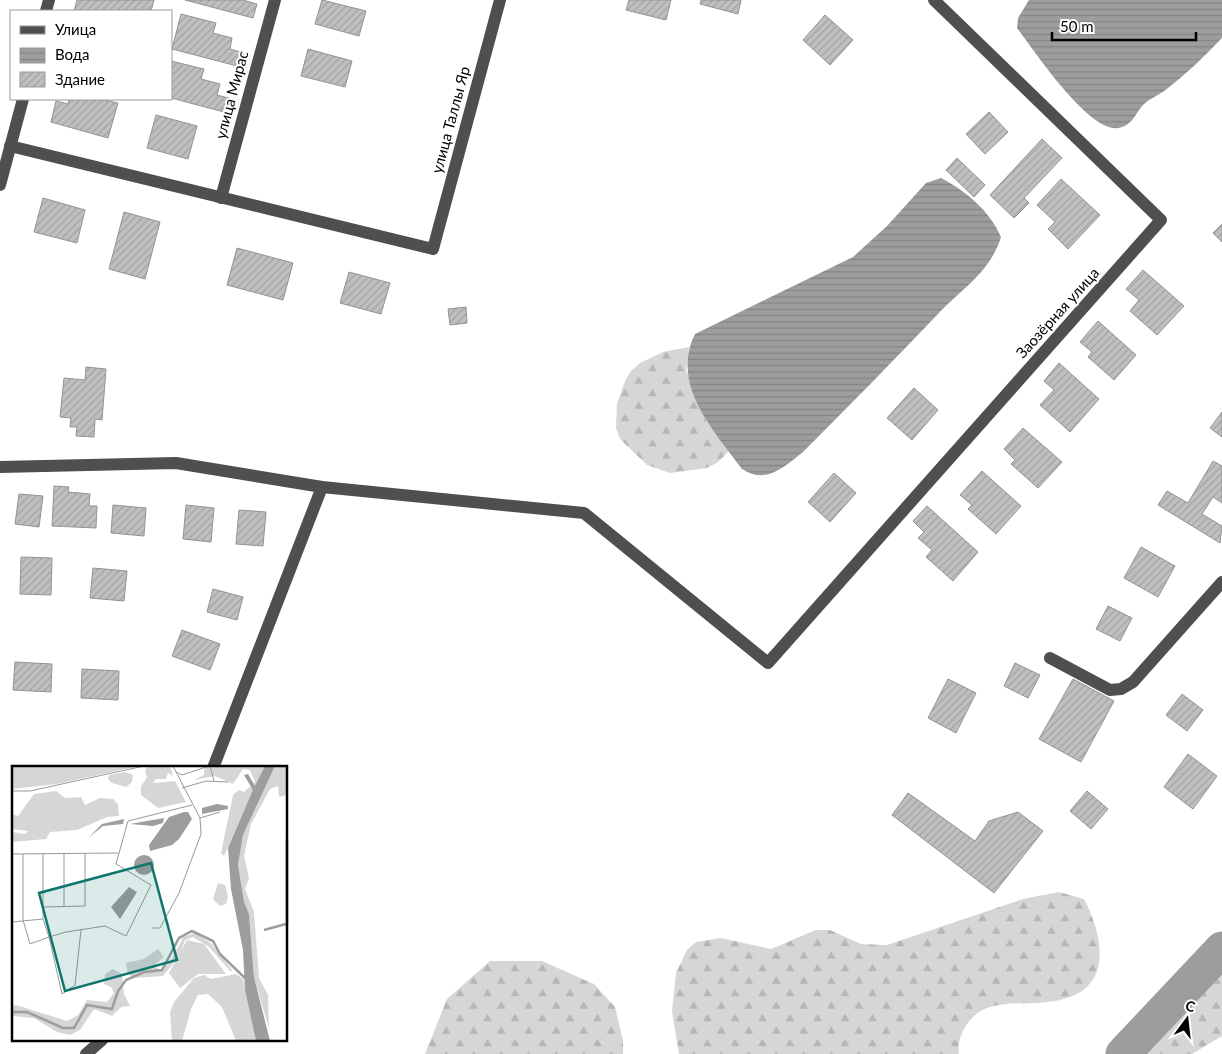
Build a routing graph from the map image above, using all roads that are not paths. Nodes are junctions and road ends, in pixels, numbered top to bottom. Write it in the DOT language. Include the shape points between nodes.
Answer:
graph roads {
  1 [pos="274,0"];
  2 [pos="500,0"];
  3 [pos="934,0"];
  4 [pos="23,100"];
  5 [pos="10,146"];
  6 [pos="0,186"];
  7 [pos="221,198"];
  8 [pos="0,467"];
  9 [pos="322,487"];
  10 [pos="1222,582"];
  11 [pos="1050,658"];
  12 [pos="214,766"];
  13 [pos="100,1042"];
  14 [pos="86,1054"];
  1 -- 7 [label="street, улица Мирас"];
  2 -- 7 [label="street, улица Таллы Яр" via="433,249"];
  3 -- 9 [label="street, Заозёрная улица" via="1161,220 768,663 584,513"];
  4 -- 5 [label="street"];
  5 -- 6 [label="street"];
  5 -- 7 [label="street"];
  8 -- 9 [label="street" via="176,463"];
  9 -- 12 [label="street"];
  10 -- 11 [label="street" via="1133,682 1121,689 1110,690"];
  13 -- 14 [label="street"];
}
